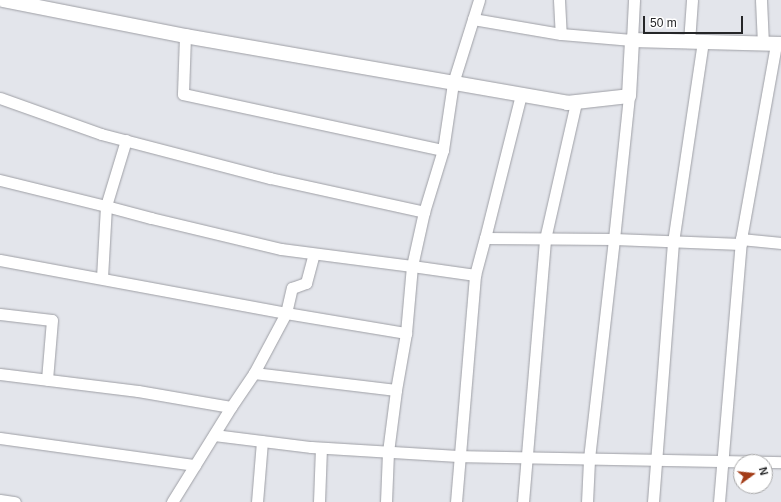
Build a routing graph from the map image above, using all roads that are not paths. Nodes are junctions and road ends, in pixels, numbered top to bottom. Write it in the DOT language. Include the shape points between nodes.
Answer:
graph roads {
  1 [pos="3,0"];
  2 [pos="479,0"];
  3 [pos="559,0"];
  4 [pos="634,0"];
  5 [pos="692,0"];
  6 [pos="761,0"];
  7 [pos="473,19"];
  8 [pos="561,34"];
  9 [pos="185,36"];
  10 [pos="632,40"];
  11 [pos="696,42"];
  12 [pos="773,44"];
  13 [pos="453,83"];
  14 [pos="521,95"];
  15 [pos="629,96"];
  16 [pos="0,98"];
  17 [pos="576,102"];
  18 [pos="126,140"];
  19 [pos="443,150"];
  20 [pos="0,180"];
  21 [pos="106,206"];
  22 [pos="424,212"];
  23 [pos="485,238"];
  24 [pos="545,239"];
  25 [pos="614,239"];
  26 [pos="673,242"];
  27 [pos="741,242"];
  28 [pos="781,243"];
  29 [pos="314,254"];
  30 [pos="0,260"];
  31 [pos="412,266"];
  32 [pos="475,274"];
  33 [pos="102,277"];
  34 [pos="286,313"];
  35 [pos="0,314"];
  36 [pos="406,333"];
  37 [pos="254,373"];
  38 [pos="0,374"];
  39 [pos="46,380"];
  40 [pos="396,390"];
  41 [pos="231,407"];
  42 [pos="214,435"];
  43 [pos="0,438"];
  44 [pos="262,441"];
  45 [pos="321,448"];
  46 [pos="388,452"];
  47 [pos="458,456"];
  48 [pos="528,458"];
  49 [pos="589,460"];
  50 [pos="655,461"];
  51 [pos="721,462"];
  52 [pos="781,462"];
  53 [pos="195,465"];
  54 [pos="0,500"];
  55 [pos="15,502"];
  56 [pos="172,502"];
  57 [pos="257,502"];
  58 [pos="319,502"];
  59 [pos="386,502"];
  60 [pos="456,502"];
  61 [pos="523,502"];
  62 [pos="587,502"];
  63 [pos="654,502"];
  64 [pos="719,502"];
  1 -- 9 [label="street"];
  2 -- 7 [label="street"];
  3 -- 8 [label="street"];
  4 -- 10 [label="street"];
  5 -- 11 [label="street"];
  6 -- 12 [label="street"];
  7 -- 8 [label="street"];
  7 -- 13 [label="street"];
  8 -- 10 [label="street"];
  9 -- 13 [label="street"];
  9 -- 19 [label="street" via="182,94"];
  10 -- 11 [label="street"];
  10 -- 15 [label="street"];
  11 -- 12 [label="street"];
  11 -- 26 [label="street"];
  12 -- 27 [label="street"];
  13 -- 14 [label="street"];
  13 -- 19 [label="street"];
  14 -- 17 [label="street" via="567,103"];
  14 -- 23 [label="street"];
  15 -- 17 [label="street"];
  15 -- 25 [label="street"];
  16 -- 18 [label="street"];
  17 -- 24 [label="street"];
  18 -- 21 [label="street"];
  18 -- 22 [label="street" via="270,178"];
  19 -- 22 [label="street"];
  20 -- 21 [label="street"];
  21 -- 29 [label="street" via="280,249"];
  21 -- 33 [label="street"];
  22 -- 31 [label="street"];
  23 -- 24 [label="street"];
  23 -- 32 [label="street"];
  24 -- 25 [label="street"];
  24 -- 48 [label="street"];
  25 -- 26 [label="street"];
  25 -- 49 [label="street"];
  26 -- 27 [label="street"];
  26 -- 50 [label="street"];
  27 -- 28 [label="street"];
  27 -- 51 [label="street"];
  29 -- 31 [label="street"];
  29 -- 34 [label="street" via="306,284 292,288"];
  30 -- 33 [label="street"];
  31 -- 32 [label="street"];
  31 -- 36 [label="street"];
  32 -- 47 [label="street"];
  33 -- 34 [label="street"];
  34 -- 36 [label="street"];
  34 -- 37 [label="street"];
  35 -- 39 [label="street" via="52,320"];
  36 -- 40 [label="street"];
  37 -- 40 [label="street"];
  37 -- 41 [label="street"];
  38 -- 39 [label="street"];
  39 -- 41 [label="street" via="138,391"];
  40 -- 46 [label="street"];
  41 -- 42 [label="street"];
  42 -- 44 [label="street"];
  42 -- 53 [label="street"];
  43 -- 53 [label="street"];
  44 -- 45 [label="street"];
  44 -- 57 [label="street"];
  45 -- 46 [label="street"];
  45 -- 58 [label="street"];
  46 -- 47 [label="street"];
  46 -- 59 [label="street"];
  47 -- 48 [label="street"];
  47 -- 60 [label="street"];
  48 -- 49 [label="street"];
  48 -- 61 [label="street"];
  49 -- 50 [label="street"];
  49 -- 62 [label="street"];
  50 -- 51 [label="street"];
  50 -- 63 [label="street"];
  51 -- 52 [label="street"];
  51 -- 64 [label="street"];
  53 -- 56 [label="street"];
  54 -- 55 [label="street"];
}
